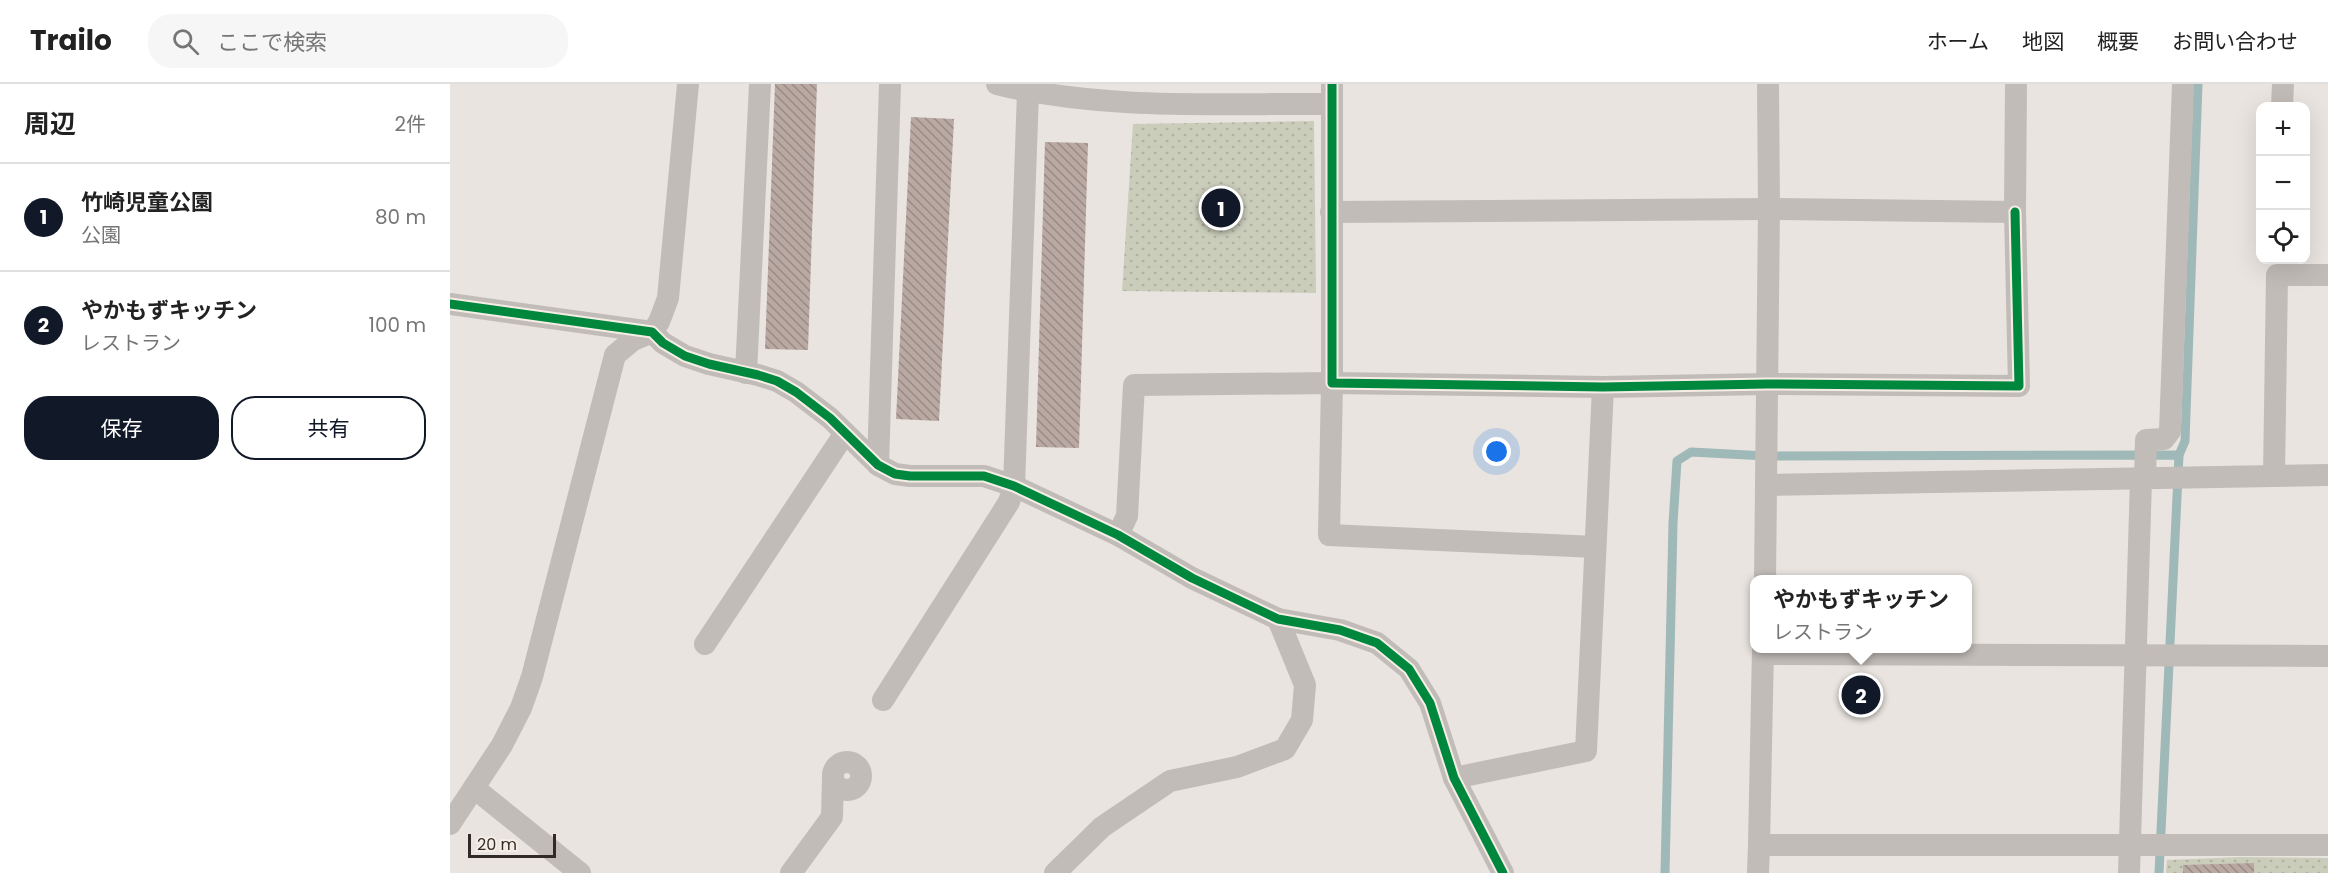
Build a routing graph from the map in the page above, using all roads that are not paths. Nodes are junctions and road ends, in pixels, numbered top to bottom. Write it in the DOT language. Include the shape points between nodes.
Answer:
graph roads {
  1 [pos="688,84"];
  2 [pos="759,84"];
  3 [pos="890,84"];
  4 [pos="997,84"];
  5 [pos="1768,84"];
  6 [pos="2016,84"];
  7 [pos="2183,84"];
  8 [pos="2283,84"];
  9 [pos="1028,92"];
  10 [pos="1332,94"];
  11 [pos="2282,102"];
  12 [pos="1769,209"];
  13 [pos="1331,212"];
  14 [pos="2015,212"];
  15 [pos="2278,267"];
  16 [pos="2328,275"];
  17 [pos="450,304"];
  18 [pos="652,332"];
  19 [pos="746,373"];
  20 [pos="1332,383"];
  21 [pos="1767,384"];
  22 [pos="1603,387"];
  23 [pos="845,433"];
  24 [pos="878,465"];
  25 [pos="2147,470"];
  26 [pos="2328,475"];
  27 [pos="2274,476"];
  28 [pos="1767,485"];
  29 [pos="1014,486"];
  30 [pos="1118,535"];
  31 [pos="1595,547"];
  32 [pos="1765,575"];
  33 [pos="1278,619"];
  34 [pos="705,644"];
  35 [pos="1763,653"];
  36 [pos="1972,653"];
  37 [pos="2156,654"];
  38 [pos="2328,656"];
  39 [pos="883,700"];
  40 [pos="833,777"];
  41 [pos="1454,778"];
  42 [pos="474,788"];
  43 [pos="450,825"];
  44 [pos="2150,844"];
  45 [pos="1759,845"];
  46 [pos="2328,845"];
  47 [pos="579,873"];
  48 [pos="791,873"];
  49 [pos="1055,873"];
  50 [pos="1503,873"];
  51 [pos="1758,873"];
  52 [pos="2129,873"];
  1 -- 18 [label="street" via="668,298"];
  2 -- 19 [label="street"];
  3 -- 24 [label="street"];
  4 -- 9 [label="street"];
  5 -- 12 [label="street"];
  6 -- 14 [label="street"];
  7 -- 25 [label="street" via="2170,431 2164,439 2146,440"];
  8 -- 11 [label="street"];
  9 -- 10 [label="street" via="1117,102"];
  9 -- 29 [label="street"];
  10 -- 13 [label="street"];
  12 -- 13 [label="street"];
  12 -- 14 [label="street"];
  12 -- 21 [label="street"];
  13 -- 20 [label="street"];
  14 -- 21 [label="street" via="2019,386"];
  15 -- 16 [label="street"];
  15 -- 27 [label="street"];
  17 -- 18 [label="street"];
  18 -- 19 [label="street" via="685,356"];
  18 -- 42 [label="street" via="633,340 615,355 532,677 502,746"];
  19 -- 23 [label="street" via="777,381 814,404"];
  20 -- 22 [label="street"];
  20 -- 30 [label="street" via="1134,385 1127,516"];
  20 -- 31 [label="street" via="1329,535"];
  21 -- 22 [label="street"];
  21 -- 28 [label="street"];
  22 -- 31 [label="street"];
  23 -- 24 [label="street"];
  23 -- 34 [label="street"];
  24 -- 29 [label="street" via="895,474 984,477"];
  25 -- 27 [label="street" via="2190,477"];
  25 -- 28 [label="street"];
  25 -- 37 [label="street"];
  26 -- 27 [label="street"];
  28 -- 32 [label="street"];
  29 -- 30 [label="street"];
  29 -- 39 [label="street" via="1009,502"];
  30 -- 33 [label="street" via="1192,578"];
  31 -- 41 [label="street" via="1586,751"];
  33 -- 41 [label="street" via="1340,630 1377,643 1409,669 1430,703"];
  33 -- 49 [label="street" via="1305,686 1302,720 1285,749 1236,767 1170,781 1102,827"];
  35 -- 45 [label="street"];
  36 -- 37 [label="street"];
  37 -- 38 [label="street"];
  37 -- 44 [label="street"];
  40 -- 48 [label="street" via="832,817"];
  41 -- 50 [label="street"];
  42 -- 43 [label="street"];
  42 -- 47 [label="street"];
  44 -- 45 [label="street"];
  44 -- 46 [label="street"];
  44 -- 52 [label="street"];
  45 -- 51 [label="street"];
}
